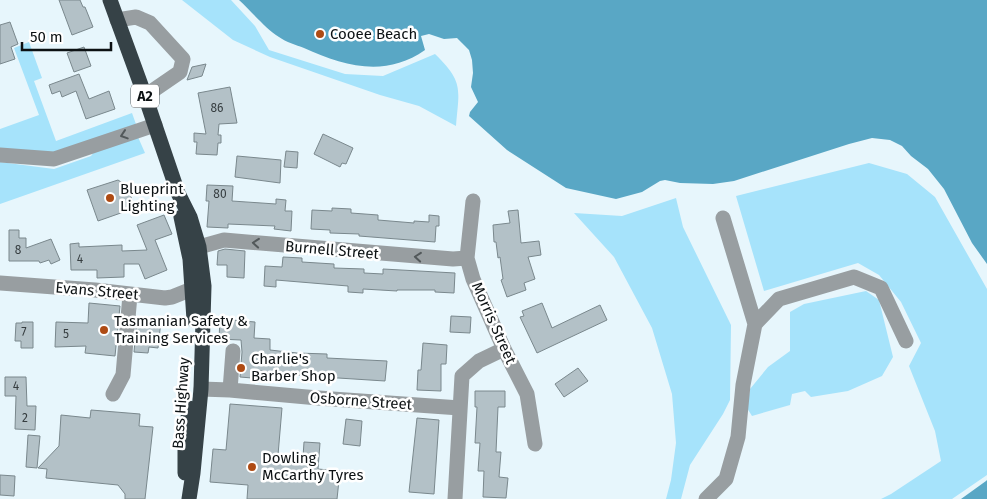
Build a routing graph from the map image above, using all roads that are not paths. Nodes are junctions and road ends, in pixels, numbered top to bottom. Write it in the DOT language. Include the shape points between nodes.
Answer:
graph roads {
  1 [pos="110,0"];
  2 [pos="117,20"];
  3 [pos="145,96"];
  4 [pos="155,125"];
  5 [pos="0,155"];
  6 [pos="178,193"];
  7 [pos="473,201"];
  8 [pos="724,218"];
  9 [pos="199,247"];
  10 [pos="467,258"];
  11 [pos="0,283"];
  12 [pos="192,289"];
  13 [pos="130,295"];
  14 [pos="755,324"];
  15 [pos="906,341"];
  16 [pos="504,349"];
  17 [pos="233,351"];
  18 [pos="201,390"];
  19 [pos="230,390"];
  20 [pos="113,394"];
  21 [pos="460,408"];
  22 [pos="535,444"];
  23 [pos="184,499"];
  24 [pos="189,499"];
  25 [pos="455,499"];
  26 [pos="706,499"];
  1 -- 2 [label="highway, Bass Highway / A2"];
  2 -- 3 [label="highway, Bass Highway / A2"];
  2 -- 3 [label="street" via="136,17 150,23 183,59 180,72"];
  3 -- 4 [label="highway, Bass Highway / A2"];
  4 -- 5 [label="street, one-way" via="54,160"];
  4 -- 6 [label="highway, Bass Highway / A2"];
  6 -- 9 [label="highway, Bass Highway / A2"];
  6 -- 12 [label="highway, Bass Highway / A2"];
  7 -- 10 [label="street, Morris Street"];
  8 -- 14 [label="street"];
  10 -- 9 [label="street, Burnell Street, one-way" via="224,240"];
  9 -- 18 [label="highway, Bass Highway / A2" via="204,286"];
  10 -- 16 [label="street, Morris Street"];
  11 -- 13 [label="street, Evans Street"];
  12 -- 13 [label="street, Evans Street" via="165,298"];
  12 -- 23 [label="highway, Bass Highway / A2" via="194,330"];
  13 -- 20 [label="street" via="123,375"];
  14 -- 15 [label="street" via="779,299 854,276 880,288"];
  14 -- 26 [label="street" via="743,385 738,436 726,479"];
  16 -- 21 [label="street" via="479,361 462,376"];
  16 -- 22 [label="street, Morris Street" via="527,394"];
  17 -- 19 [label="street"];
  18 -- 19 [label="street, Osborne Street"];
  18 -- 24 [label="highway, Bass Highway / A2"];
  19 -- 21 [label="street, Osborne Street"];
  21 -- 25 [label="street"];
}
